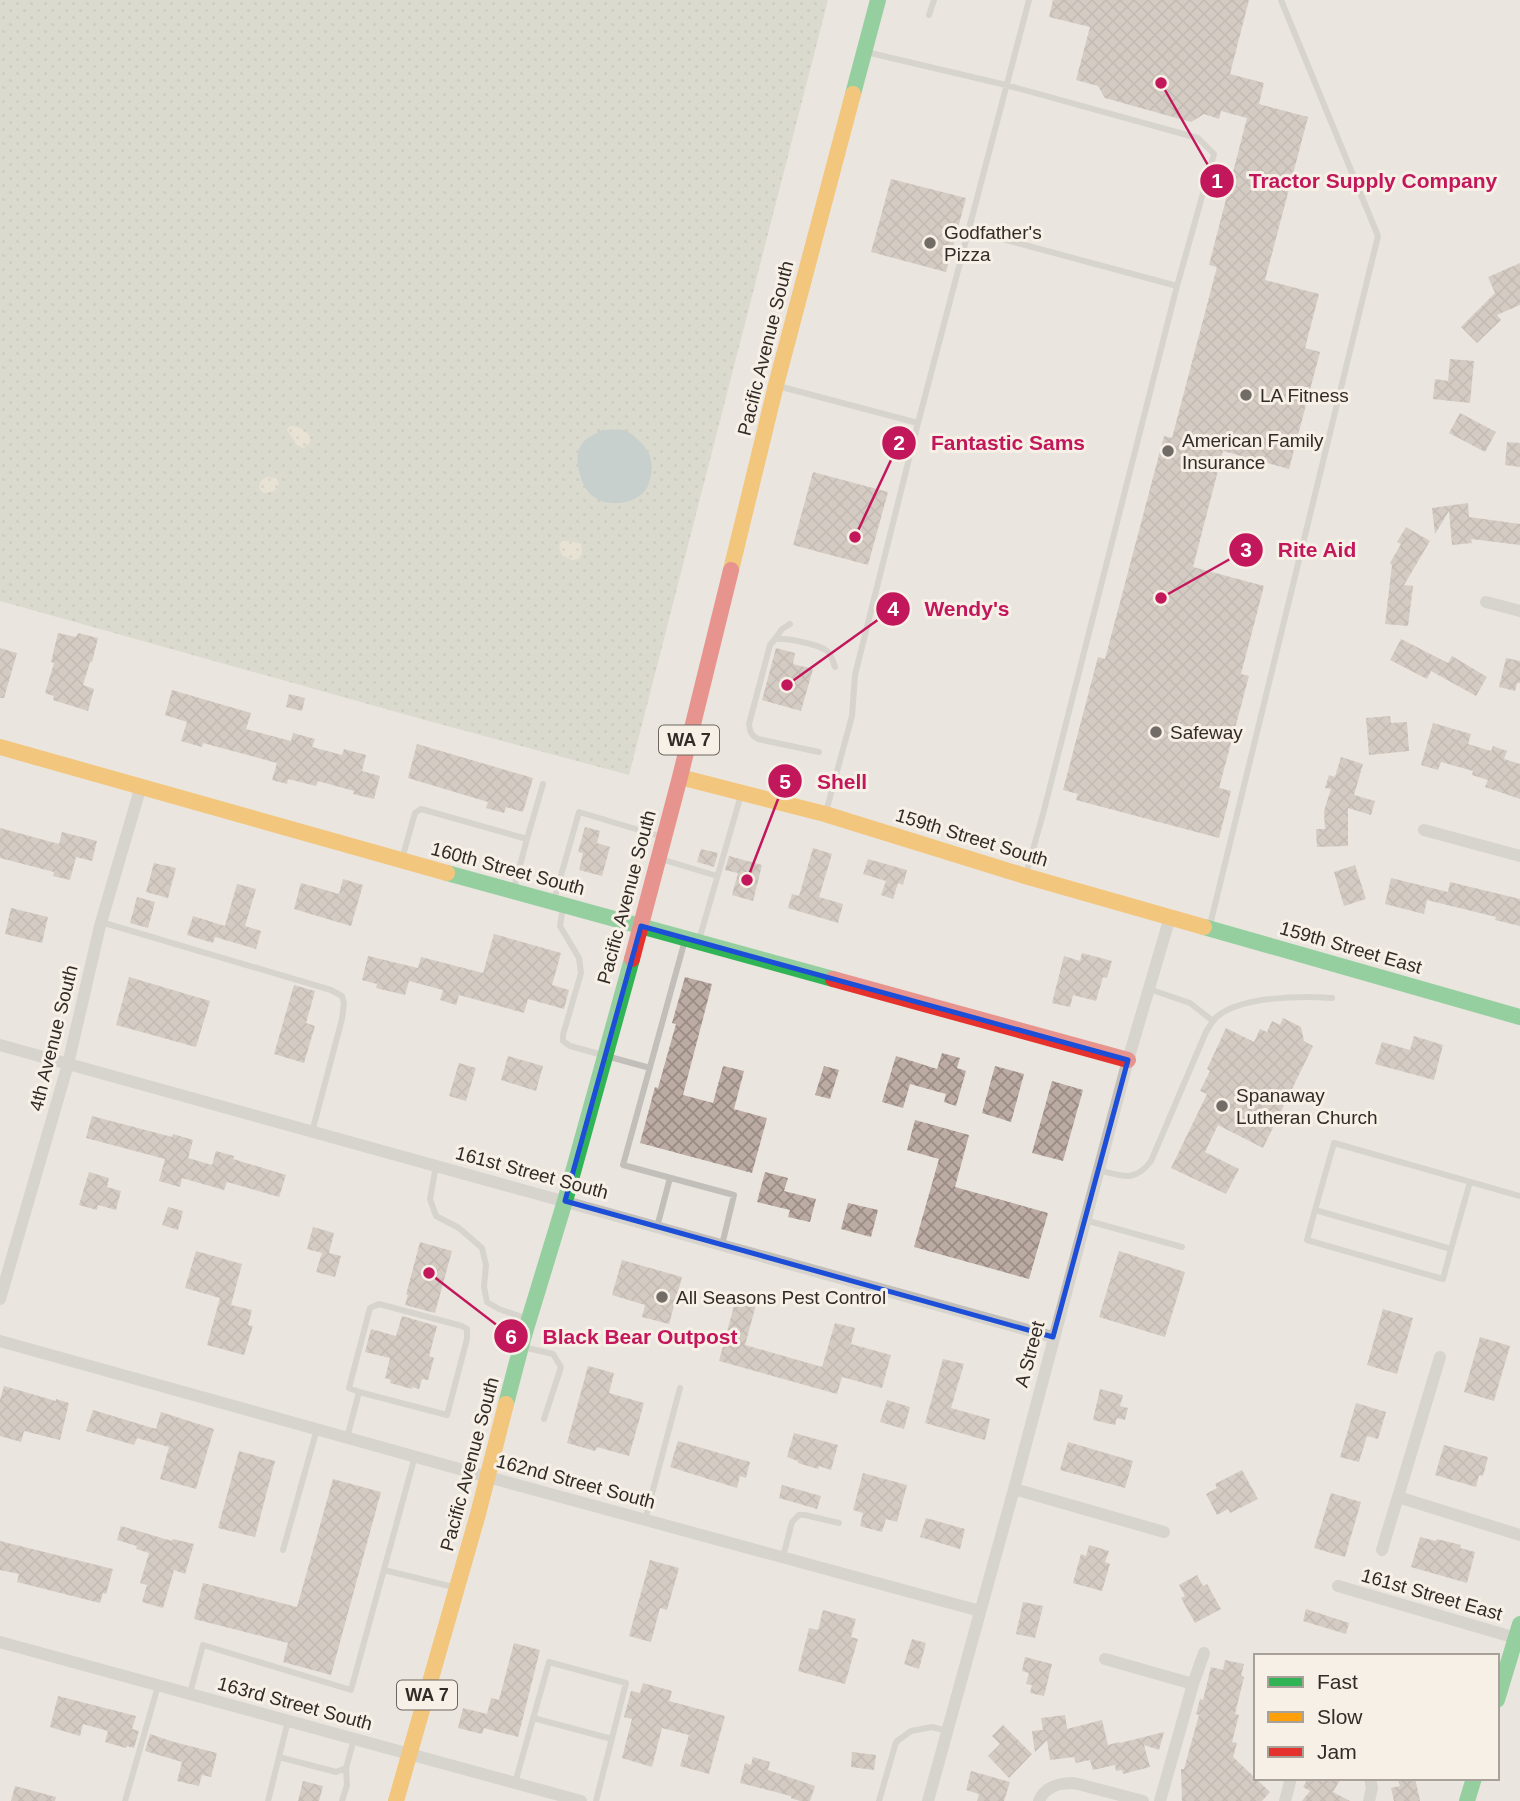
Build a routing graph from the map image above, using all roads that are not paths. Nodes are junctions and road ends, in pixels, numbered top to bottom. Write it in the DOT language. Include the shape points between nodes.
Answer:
graph roads {
  1 [pos="878,0"];
  2 [pos="934,0"];
  3 [pos="1029,0"];
  4 [pos="1281,0"];
  5 [pos="929,15"];
  6 [pos="864,51"];
  7 [pos="1006,85"];
  8 [pos="969,230"];
  9 [pos="1177,286"];
  10 [pos="776,385"];
  11 [pos="918,423"];
  12 [pos="1486,602"];
  13 [pos="1520,611"];
  14 [pos="790,624"];
  15 [pos="775,639"];
  16 [pos="835,667"];
  17 [pos="0,747"];
  18 [pos="819,752"];
  19 [pos="680,777"];
  20 [pos="543,783"];
  21 [pos="141,786"];
  22 [pos="741,793"];
  23 [pos="825,814"];
  24 [pos="1424,830"];
  25 [pos="664,837"];
  26 [pos="527,839"];
  27 [pos="1520,856"];
  28 [pos="659,859"];
  29 [pos="401,860"];
  30 [pos="717,876"];
  31 [pos="1026,876"];
  32 [pos="513,891"];
  33 [pos="559,903"];
  34 [pos="1170,917"];
  35 [pos="101,922"];
  36 [pos="641,926"];
  37 [pos="1209,928"];
  38 [pos="692,940"];
  39 [pos="1149,989"];
  40 [pos="1332,998"];
  41 [pos="1520,1017"];
  42 [pos="1213,1021"];
  43 [pos="0,1045"];
  44 [pos="604,1055"];
  45 [pos="1128,1060"];
  46 [pos="68,1064"];
  47 [pos="650,1068"];
  48 [pos="312,1132"];
  49 [pos="436,1166"];
  50 [pos="1098,1170"];
  51 [pos="670,1178"];
  52 [pos="1470,1182"];
  53 [pos="1520,1196"];
  54 [pos="565,1202"];
  55 [pos="1315,1210"];
  56 [pos="1085,1220"];
  57 [pos="657,1227"];
  58 [pos="722,1245"];
  59 [pos="1182,1247"];
  60 [pos="1451,1249"];
  61 [pos="0,1300"];
  62 [pos="529,1319"];
  63 [pos="1053,1338"];
  64 [pos="0,1341"];
  65 [pos="521,1346"];
  66 [pos="1440,1357"];
  67 [pos="680,1388"];
  68 [pos="359,1392"];
  69 [pos="544,1419"];
  70 [pos="317,1429"];
  71 [pos="347,1438"];
  72 [pos="415,1457"];
  73 [pos="488,1477"];
  74 [pos="1014,1489"];
  75 [pos="1398,1497"];
  76 [pos="645,1520"];
  77 [pos="839,1523"];
  78 [pos="1164,1532"];
  79 [pos="1520,1535"];
  80 [pos="1382,1549"];
  81 [pos="282,1550"];
  82 [pos="782,1557"];
  83 [pos="384,1570"];
  84 [pos="1338,1586"];
  85 [pos="457,1588"];
  86 [pos="980,1611"];
  87 [pos="1518,1631"];
  88 [pos="0,1642"];
  89 [pos="1203,1653"];
  90 [pos="1105,1659"];
  91 [pos="1193,1684"];
  92 [pos="159,1686"];
  93 [pos="1499,1693"];
  94 [pos="190,1694"];
  95 [pos="533,1718"];
  96 [pos="288,1721"];
  97 [pos="947,1731"];
  98 [pos="354,1739"];
  99 [pos="612,1739"];
  100 [pos="410,1755"];
  101 [pos="279,1757"];
  102 [pos="346,1768"];
  103 [pos="1290,1780"];
  104 [pos="1370,1780"];
  105 [pos="1474,1780"];
  106 [pos="515,1783"];
  107 [pos="1470,1800"];
  108 [pos="125,1801"];
  109 [pos="268,1801"];
  110 [pos="342,1801"];
  111 [pos="397,1801"];
  112 [pos="581,1801"];
  113 [pos="596,1801"];
  114 [pos="879,1801"];
  115 [pos="928,1801"];
  116 [pos="1039,1801"];
  117 [pos="1143,1801"];
  118 [pos="1160,1801"];
  119 [pos="1285,1801"];
  120 [pos="1369,1801"];
  1 -- 6 [label="street, Pacific Avenue South / WA 7"];
  2 -- 5 [label="lane"];
  3 -- 7 [label="lane"];
  4 -- 37 [label="lane" via="1378,236"];
  6 -- 7 [label="lane"];
  6 -- 10 [label="street, Pacific Avenue South / WA 7"];
  7 -- 8 [label="lane"];
  7 -- 9 [label="lane" via="1198,138 1214,154"];
  8 -- 9 [label="lane"];
  8 -- 11 [label="lane"];
  9 -- 31 [label="lane"];
  10 -- 11 [label="lane"];
  10 -- 19 [label="street, Pacific Avenue South / WA 7"];
  11 -- 23 [label="lane" via="855,675 852,716"];
  12 -- 13 [label="street"];
  14 -- 15 [label="lane"];
  15 -- 16 [label="lane" via="823,649 830,653"];
  15 -- 18 [label="lane" via="750,731 758,739"];
  17 -- 21 [label="street, 160th Street South"];
  19 -- 22 [label="street, 159th Street South"];
  19 -- 25 [label="street, Pacific Avenue South / WA 7"];
  20 -- 26 [label="lane"];
  21 -- 29 [label="street, 160th Street South"];
  21 -- 35 [label="street, 4th Avenue South"];
  22 -- 23 [label="street, 159th Street South"];
  22 -- 30 [label="lane"];
  23 -- 31 [label="street, 159th Street South"];
  24 -- 27 [label="street"];
  25 -- 28 [label="street, Pacific Avenue South / WA 7"];
  25 -- 33 [label="lane" via="579,812"];
  26 -- 29 [label="lane" via="421,810 415,813"];
  26 -- 32 [label="lane"];
  28 -- 30 [label="lane"];
  28 -- 36 [label="street, Pacific Avenue South / WA 7"];
  29 -- 32 [label="street, 160th Street South"];
  30 -- 38 [label="lane"];
  31 -- 34 [label="street, 159th Street South"];
  32 -- 33 [label="street, 160th Street South"];
  33 -- 36 [label="street, 160th Street South"];
  33 -- 44 [label="lane" via="560,926 579,958 581,974 563,1041"];
  34 -- 37 [label="street, 159th Street East"];
  34 -- 39 [label="street, A Street"];
  35 -- 46 [label="street, 4th Avenue South"];
  35 -- 48 [label="lane" via="342,996 342,1019"];
  36 -- 38 [label="street, 160th Street South"];
  36 -- 44 [label="street, Pacific Avenue South / WA 7"];
  37 -- 41 [label="street, 159th Street East"];
  38 -- 45 [label="street, 160th Street South"];
  38 -- 47 [label="lane"];
  39 -- 42 [label="lane" via="1190,1003"];
  39 -- 45 [label="street, A Street"];
  40 -- 42 [label="lane" via="1249,1003 1227,1010"];
  42 -- 50 [label="lane" via="1152,1161 1134,1176"];
  43 -- 46 [label="street, 161st Street South"];
  44 -- 47 [label="lane"];
  44 -- 54 [label="street, Pacific Avenue South / WA 7"];
  45 -- 50 [label="street, A Street"];
  46 -- 48 [label="street, 161st Street South"];
  46 -- 61 [label="street, 4th Avenue South"];
  47 -- 51 [label="lane" via="623,1165"];
  48 -- 49 [label="street, 161st Street South"];
  49 -- 54 [label="street, 161st Street South"];
  49 -- 62 [label="lane" via="430,1199 436,1216 482,1248 487,1302"];
  50 -- 56 [label="street, A Street"];
  51 -- 57 [label="lane"];
  51 -- 58 [label="lane" via="734,1195"];
  52 -- 53 [label="lane"];
  52 -- 55 [label="lane" via="1334,1143"];
  52 -- 60 [label="lane"];
  54 -- 57 [label="street, 161st Street South"];
  54 -- 62 [label="street, Pacific Avenue South / WA 7"];
  55 -- 60 [label="lane"];
  55 -- 60 [label="lane" via="1307,1240 1443,1279"];
  56 -- 59 [label="lane"];
  56 -- 63 [label="street, A Street"];
  57 -- 58 [label="street, 161st Street South"];
  58 -- 63 [label="street, 161st Street South"];
  62 -- 65 [label="street, Pacific Avenue South / WA 7"];
  63 -- 74 [label="street, A Street"];
  64 -- 70 [label="street, 162nd Street South"];
  65 -- 69 [label="lane" via="554,1354 561,1367"];
  65 -- 73 [label="street, Pacific Avenue South / WA 7"];
  66 -- 75 [label="street"];
  67 -- 76 [label="lane"];
  68 -- 68 [label="lane" via="447,1415 467,1329 379,1304 370,1308 349,1388"];
  68 -- 71 [label="lane"];
  70 -- 71 [label="street, 162nd Street South"];
  70 -- 81 [label="lane"];
  71 -- 72 [label="street, 162nd Street South"];
  72 -- 73 [label="street, 162nd Street South"];
  72 -- 83 [label="lane"];
  73 -- 76 [label="street, 162nd Street South"];
  73 -- 85 [label="street, Pacific Avenue South / WA 7"];
  74 -- 78 [label="street"];
  74 -- 86 [label="street, A Street"];
  75 -- 79 [label="street"];
  75 -- 80 [label="street"];
  76 -- 82 [label="street, 162nd Street South"];
  77 -- 82 [label="lane" via="799,1515 792,1522"];
  82 -- 86 [label="street, 162nd Street South"];
  83 -- 85 [label="lane"];
  83 -- 94 [label="lane" via="351,1690 203,1645"];
  84 -- 87 [label="street, 161st Street East"];
  85 -- 100 [label="street, Pacific Avenue South / WA 7"];
  86 -- 97 [label="street, A Street"];
  87 -- 93 [label="street"];
  88 -- 92 [label="street, 163rd Street South"];
  89 -- 91 [label="street"];
  90 -- 91 [label="street"];
  91 -- 118 [label="street"];
  92 -- 94 [label="street, 163rd Street South"];
  92 -- 108 [label="lane"];
  94 -- 96 [label="street, 163rd Street South"];
  95 -- 99 [label="lane"];
  95 -- 99 [label="lane" via="549,1662 626,1683"];
  95 -- 106 [label="lane"];
  96 -- 98 [label="street, 163rd Street South"];
  96 -- 101 [label="lane"];
  97 -- 114 [label="lane" via="932,1727 911,1731 896,1742"];
  97 -- 115 [label="street, A Street"];
  98 -- 100 [label="street, 163rd Street South"];
  98 -- 102 [label="lane"];
  99 -- 113 [label="lane"];
  100 -- 106 [label="street, 163rd Street South"];
  100 -- 111 [label="street, Pacific Avenue South / WA 7"];
  101 -- 102 [label="lane" via="336,1772"];
  101 -- 109 [label="lane"];
  102 -- 110 [label="lane"];
  103 -- 119 [label="street"];
  104 -- 120 [label="street"];
  105 -- 107 [label="street"];
  106 -- 112 [label="street, 163rd Street South"];
  116 -- 117 [label="street" via="1051,1787 1066,1783"];
}
